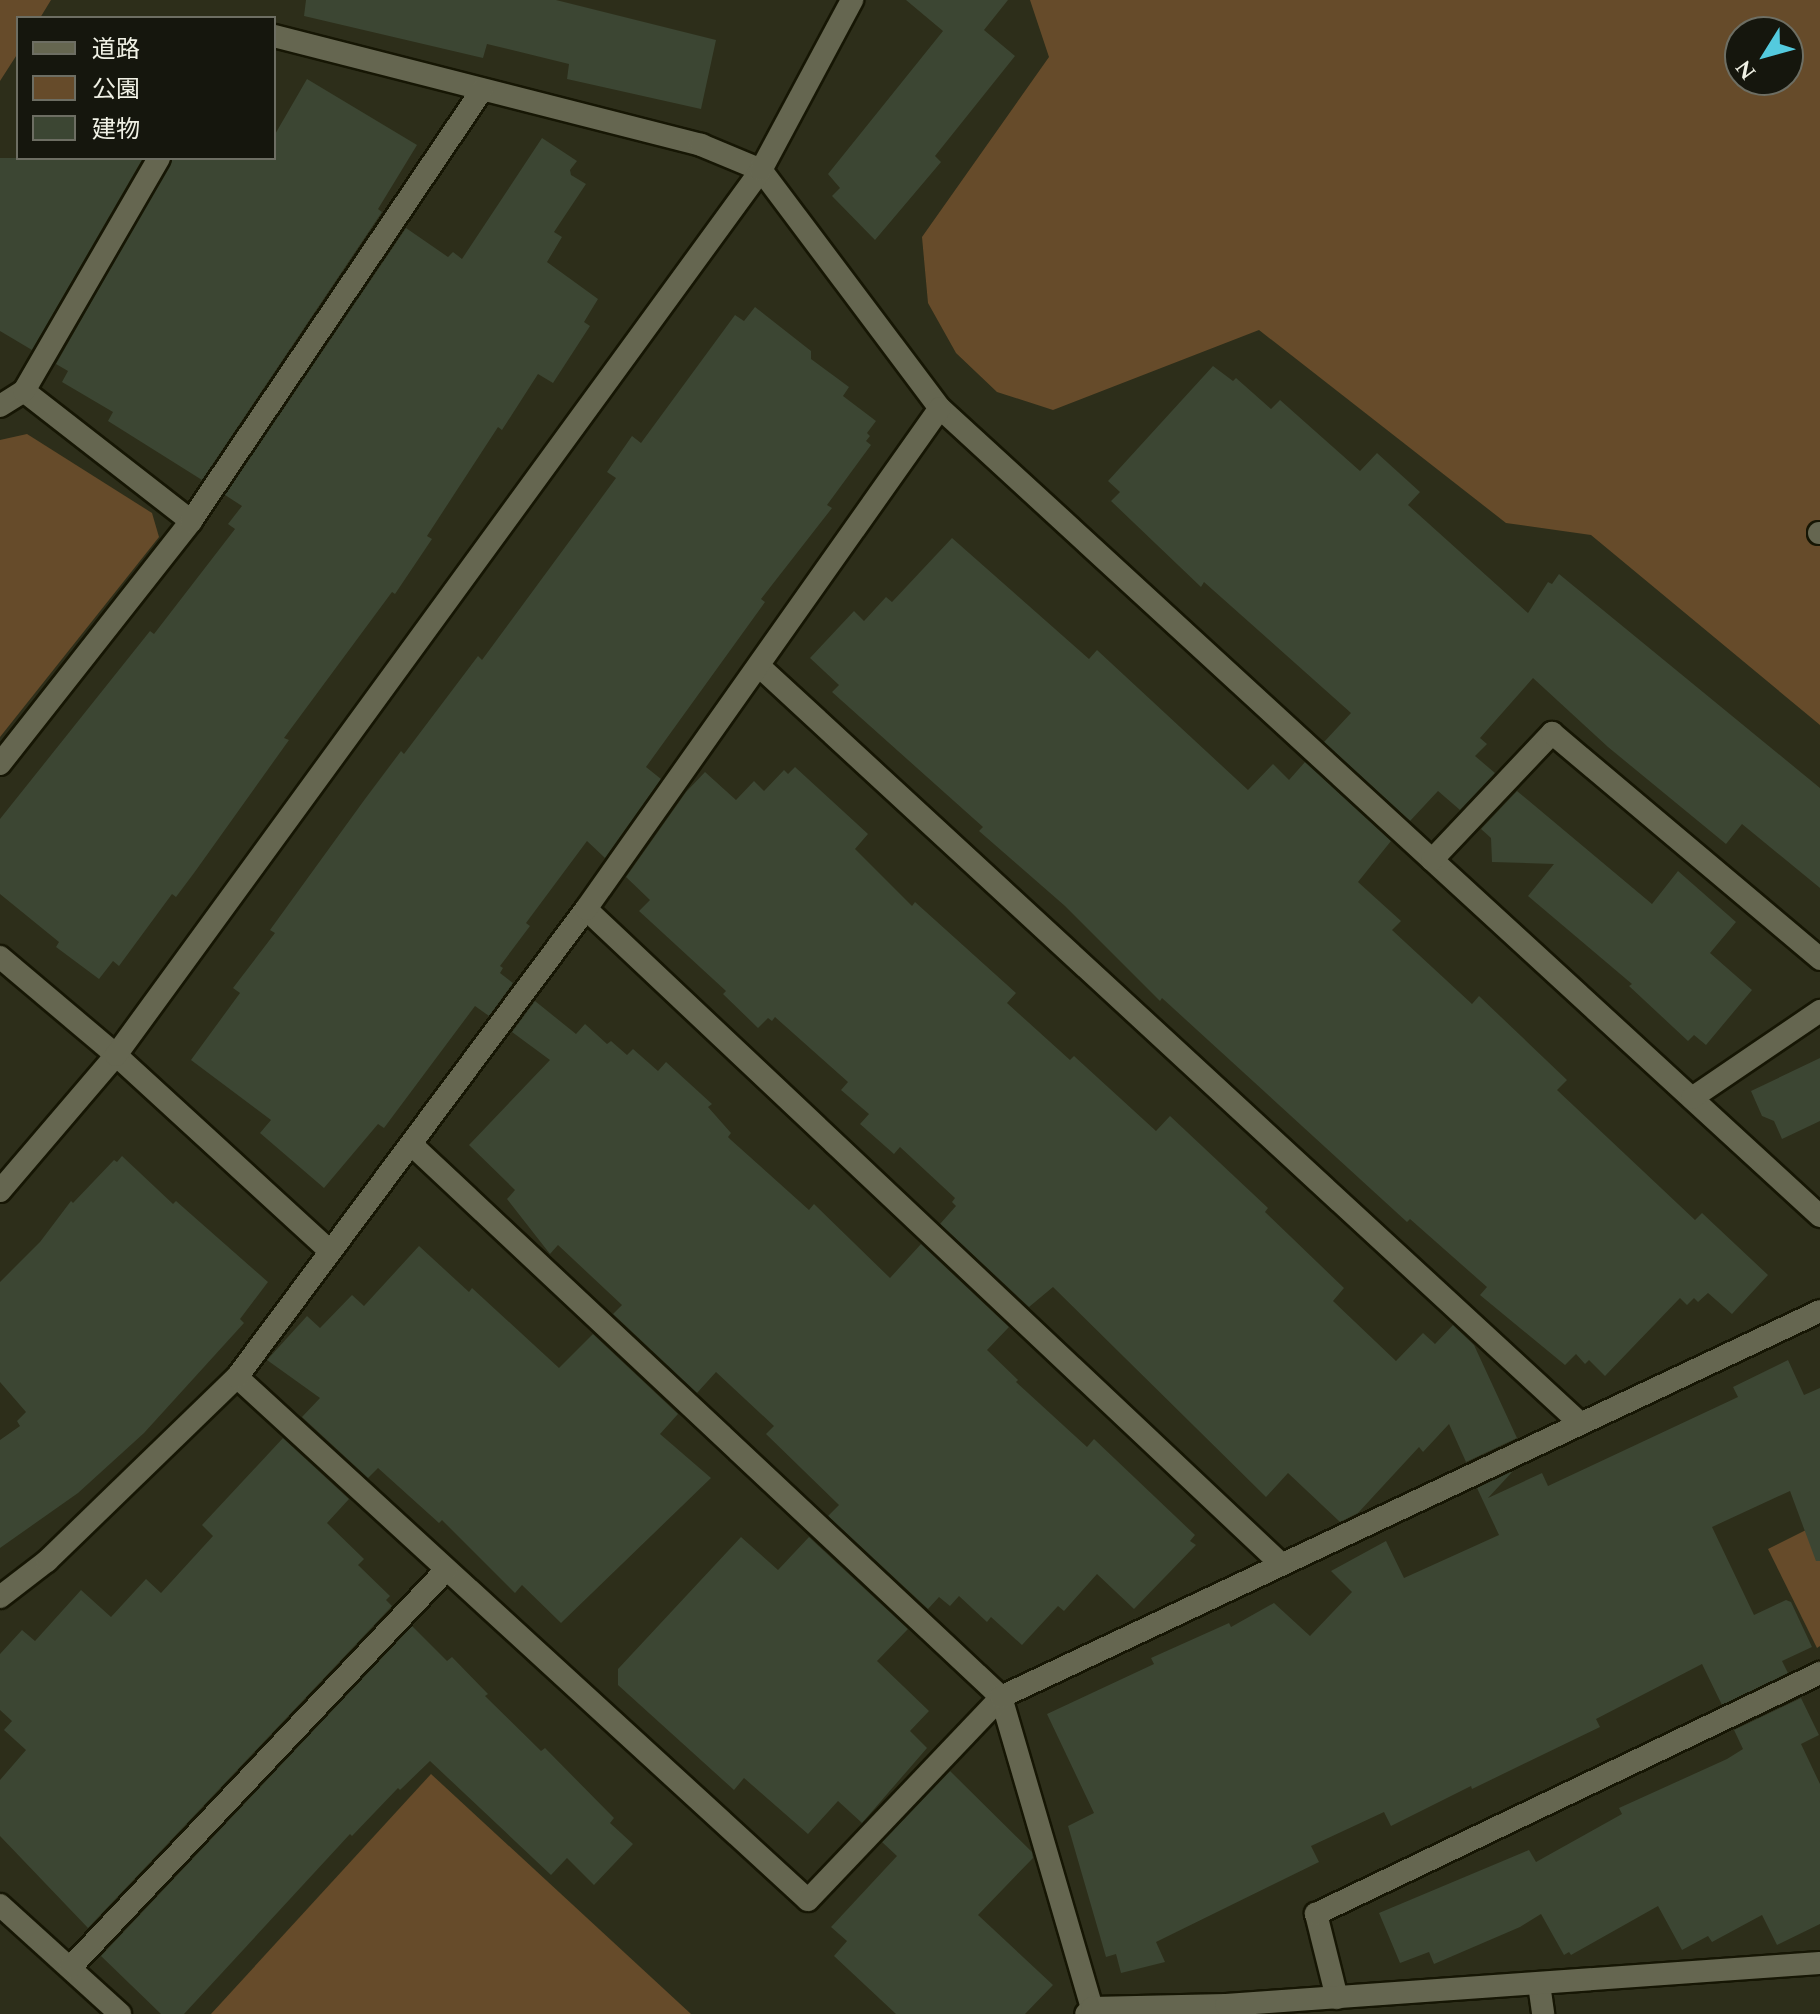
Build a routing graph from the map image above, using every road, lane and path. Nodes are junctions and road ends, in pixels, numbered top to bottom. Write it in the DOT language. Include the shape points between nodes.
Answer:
graph roads {
  1 [pos="852,0"];
  2 [pos="276,37"];
  3 [pos="482,90"];
  4 [pos="158,160"];
  5 [pos="761,170"];
  6 [pos="24,391"];
  7 [pos="0,406"];
  8 [pos="940,408"];
  9 [pos="191,521"];
  10 [pos="759,666"];
  11 [pos="0,764"];
  12 [pos="1432,860"];
  13 [pos="586,909"];
  14 [pos="0,957"];
  15 [pos="1820,959"];
  16 [pos="1820,1011"];
  17 [pos="116,1055"];
  18 [pos="1692,1098"];
  19 [pos="412,1145"];
  20 [pos="0,1191"];
  21 [pos="1820,1216"];
  22 [pos="329,1250"];
  23 [pos="1820,1311"];
  24 [pos="237,1377"];
  25 [pos="1580,1423"];
  26 [pos="1280,1563"];
  27 [pos="446,1570"];
  28 [pos="0,1597"];
  29 [pos="1820,1673"];
  30 [pos="1001,1697"];
  31 [pos="1,1906"];
  32 [pos="1820,1963"];
  33 [pos="70,1968"];
  34 [pos="1539,1984"];
  35 [pos="1337,1998"];
  36 [pos="1226,2010"];
  37 [pos="1089,2011"];
  38 [pos="120,2014"];
  39 [pos="1543,2014"];
  1 -- 5 [label="street"];
  2 -- 3 [label="street"];
  3 -- 5 [label="street" via="701,145"];
  3 -- 9 [label="street"];
  4 -- 6 [label="street"];
  5 -- 8 [label="street"];
  5 -- 17 [label="street"];
  6 -- 7 [label="street"];
  6 -- 9 [label="street"];
  8 -- 10 [label="street"];
  8 -- 12 [label="street"];
  9 -- 11 [label="street"];
  10 -- 13 [label="street"];
  10 -- 25 [label="street"];
  12 -- 15 [label="street" via="1552,733"];
  12 -- 18 [label="street"];
  13 -- 19 [label="street"];
  13 -- 26 [label="street"];
  14 -- 17 [label="street"];
  16 -- 18 [label="street"];
  17 -- 20 [label="street"];
  17 -- 22 [label="street"];
  18 -- 21 [label="street"];
  19 -- 22 [label="street"];
  19 -- 30 [label="street"];
  22 -- 24 [label="street"];
  23 -- 25 [label="street"];
  24 -- 27 [label="street"];
  24 -- 28 [label="street" via="47,1561"];
  25 -- 26 [label="street"];
  26 -- 30 [label="street"];
  27 -- 30 [label="street" via="808,1900"];
  27 -- 33 [label="street"];
  29 -- 35 [label="street" via="1316,1914"];
  30 -- 37 [label="street"];
  31 -- 33 [label="street"];
  32 -- 34 [label="street"];
  33 -- 38 [label="street"];
  34 -- 35 [label="street"];
  34 -- 39 [label="street"];
  35 -- 36 [label="street"];
  36 -- 37 [label="street"];
}
